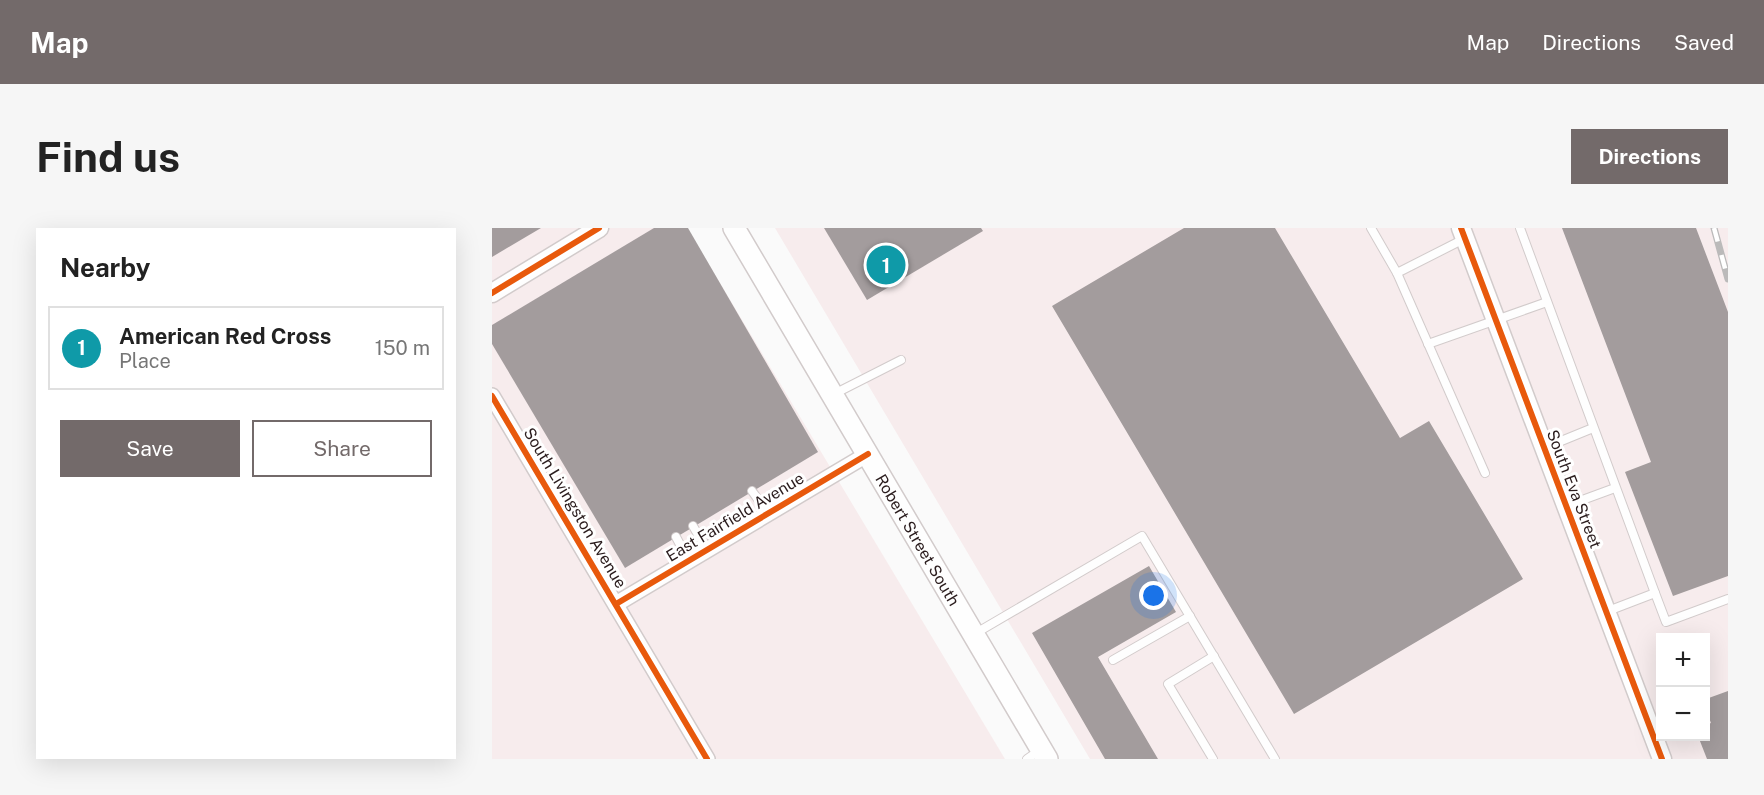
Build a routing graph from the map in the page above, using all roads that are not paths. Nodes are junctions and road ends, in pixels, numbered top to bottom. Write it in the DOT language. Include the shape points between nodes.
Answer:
graph roads {
  1 [pos="599,228"];
  2 [pos="734,228"];
  3 [pos="1371,228"];
  4 [pos="1520,228"];
  5 [pos="1463,233"];
  6 [pos="1397,273"];
  7 [pos="492,293"];
  8 [pos="1546,302"];
  9 [pos="1497,321"];
  10 [pos="1428,344"];
  11 [pos="902,360"];
  12 [pos="832,395"];
  13 [pos="492,396"];
  14 [pos="1593,428"];
  15 [pos="1544,448"];
  16 [pos="868,454"];
  17 [pos="1485,473"];
  18 [pos="1615,488"];
  19 [pos="752,491"];
  20 [pos="1566,506"];
  21 [pos="768,513"];
  22 [pos="693,526"];
  23 [pos="676,537"];
  24 [pos="707,550"];
  25 [pos="689,561"];
  26 [pos="1655,593"];
  27 [pos="1728,599"];
  28 [pos="616,604"];
  29 [pos="1606,612"];
  30 [pos="1190,616"];
  31 [pos="974,634"];
  32 [pos="1214,656"];
  33 [pos="1113,660"];
  34 [pos="1038,756"];
  35 [pos="707,759"];
  36 [pos="1213,759"];
  37 [pos="1275,759"];
  38 [pos="1662,759"];
  1 -- 7 [label="street"];
  2 -- 12 [label="main road, Robert Street South"];
  3 -- 6 [label="lane"];
  4 -- 8 [label="lane"];
  5 -- 6 [label="lane"];
  5 -- 9 [label="street, South Eva Street"];
  6 -- 10 [label="lane"];
  8 -- 9 [label="lane"];
  8 -- 14 [label="lane"];
  9 -- 10 [label="lane"];
  9 -- 15 [label="street, South Eva Street"];
  10 -- 17 [label="lane"];
  11 -- 12 [label="lane"];
  12 -- 16 [label="main road, Robert Street South"];
  13 -- 28 [label="street, South Livingston Avenue"];
  14 -- 15 [label="lane"];
  14 -- 18 [label="lane"];
  15 -- 20 [label="street, South Eva Street"];
  16 -- 21 [label="street, East Fairfield Avenue"];
  16 -- 31 [label="main road, Robert Street South"];
  18 -- 20 [label="lane"];
  18 -- 26 [label="lane"];
  19 -- 21 [label="lane"];
  20 -- 29 [label="street, South Eva Street"];
  21 -- 24 [label="street, East Fairfield Avenue"];
  22 -- 24 [label="lane"];
  23 -- 25 [label="lane"];
  24 -- 25 [label="street, East Fairfield Avenue"];
  25 -- 28 [label="street, East Fairfield Avenue"];
  26 -- 27 [label="lane" via="1666,622"];
  26 -- 29 [label="lane"];
  28 -- 35 [label="street, South Livingston Avenue"];
  29 -- 38 [label="street, South Eva Street"];
  30 -- 31 [label="lane" via="1142,536"];
  30 -- 32 [label="lane"];
  30 -- 33 [label="lane"];
  31 -- 34 [label="main road, Robert Street South"];
  32 -- 36 [label="lane" via="1168,684"];
  32 -- 37 [label="lane"];
}
